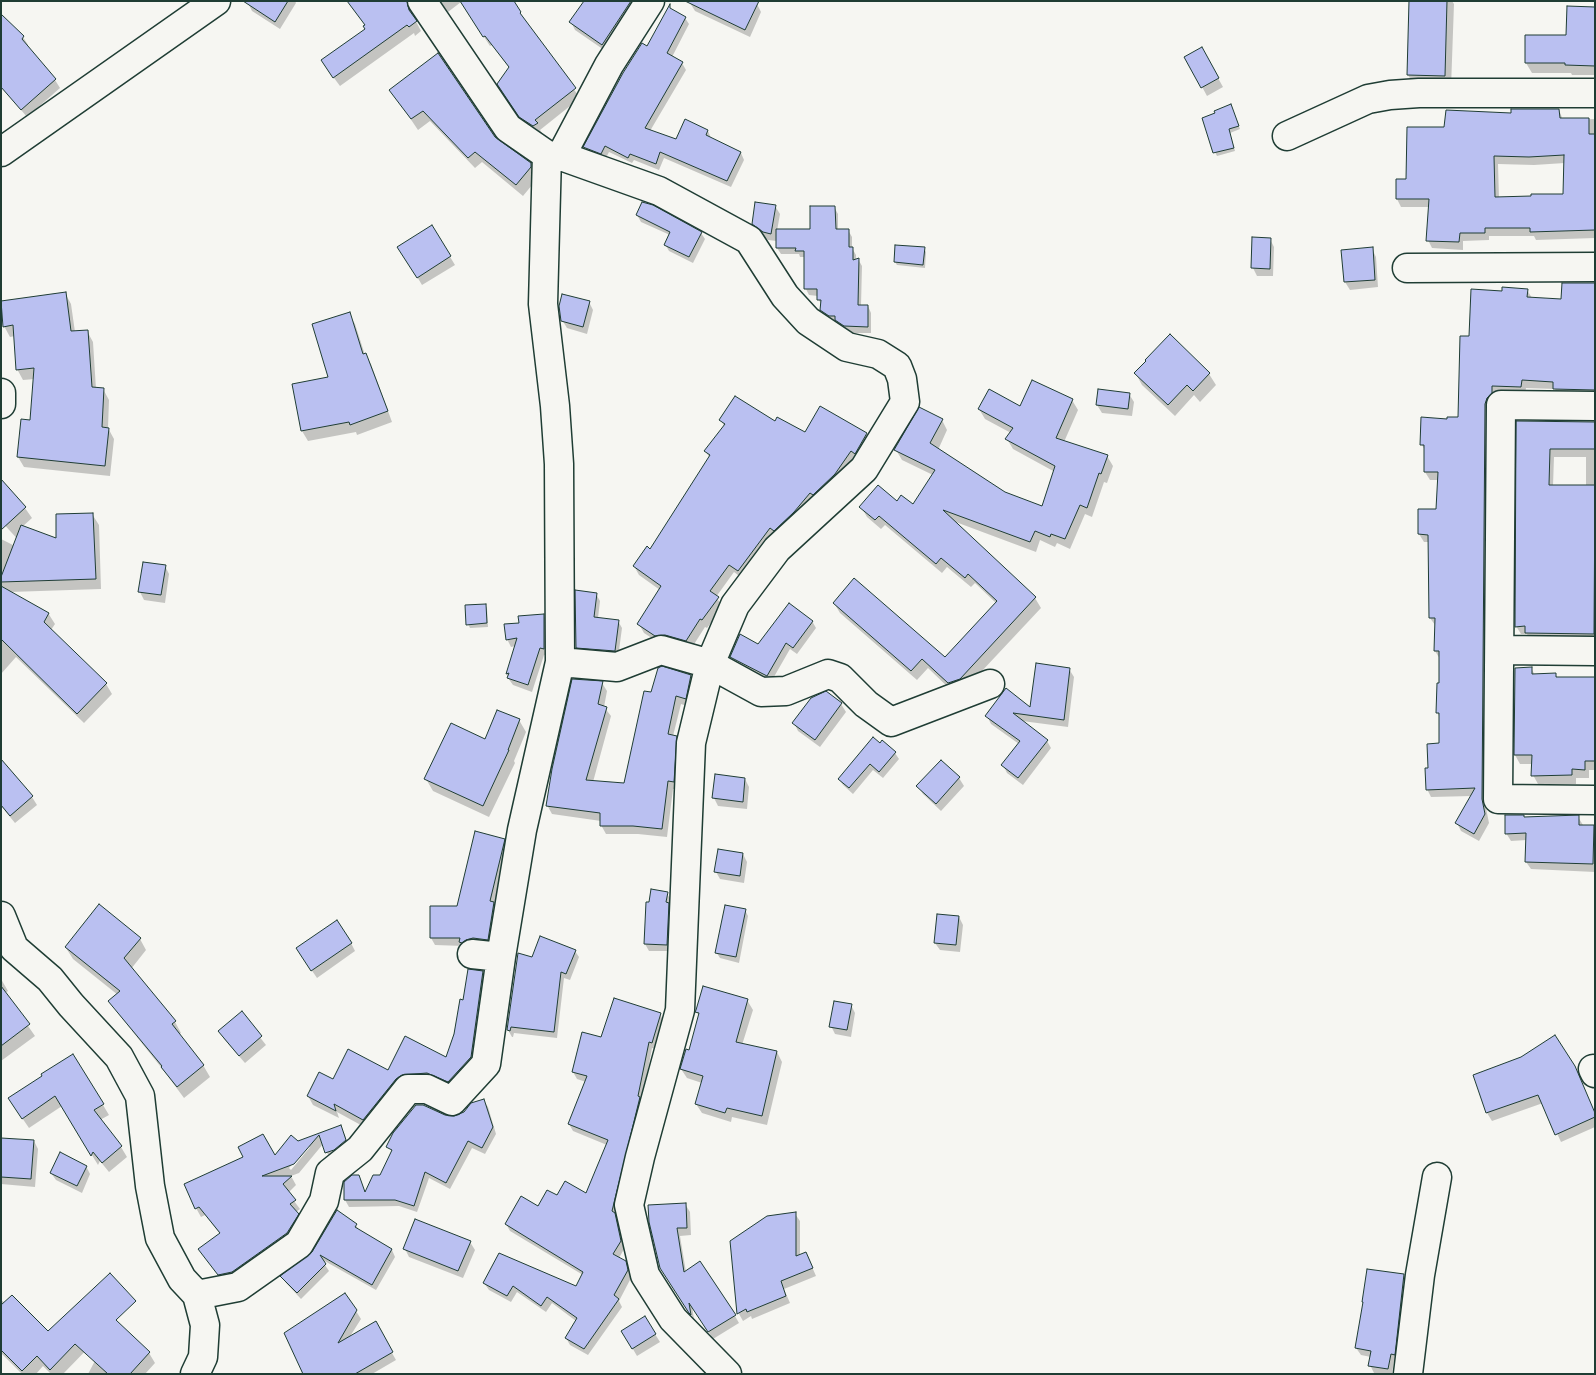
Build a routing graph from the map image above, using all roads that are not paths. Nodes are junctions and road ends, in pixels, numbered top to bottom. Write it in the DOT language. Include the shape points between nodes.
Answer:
graph roads {
  1 [pos="216,1"];
  2 [pos="422,1"];
  3 [pos="650,1"];
  4 [pos="1595,92"];
  5 [pos="1287,136"];
  6 [pos="1,152"];
  7 [pos="554,156"];
  8 [pos="1595,267"];
  9 [pos="1407,268"];
  10 [pos="1,392"];
  11 [pos="1,404"];
  12 [pos="1595,406"];
  13 [pos="1500,650"];
  14 [pos="1595,651"];
  15 [pos="560,662"];
  16 [pos="710,664"];
  17 [pos="990,684"];
  18 [pos="1595,800"];
  19 [pos="1,916"];
  20 [pos="472,954"];
  21 [pos="501,957"];
  22 [pos="1438,1177"];
  23 [pos="197,1295"];
  24 [pos="195,1374"];
  25 [pos="727,1374"];
  26 [pos="1408,1374"];
  1 -- 6 [label="street"];
  2 -- 7 [label="street" via="508,128"];
  3 -- 7 [label="street"];
  4 -- 5 [label="street" via="1390,95 1368,99"];
  7 -- 15 [label="street" via="543,304 559,464"];
  7 -- 16 [label="street" via="659,191 749,240 785,296 808,321 848,348 878,354 897,366 902,379 904,402 864,469 777,549 735,605"];
  8 -- 9 [label="street"];
  10 -- 11 [label="street"];
  12 -- 13 [label="street" via="1501,405"];
  13 -- 14 [label="street"];
  13 -- 18 [label="street" via="1498,799"];
  15 -- 16 [label="street" via="617,667 661,650"];
  15 -- 21 [label="street" via="522,830"];
  16 -- 17 [label="street" via="761,692 786,691 828,674 840,678 866,704 891,722"];
  16 -- 25 [label="street" via="691,744 680,1010 629,1206 646,1275 673,1319"];
  19 -- 23 [label="street" via="14,948 50,979 119,1057 140,1096 150,1186 160,1238 182,1279"];
  20 -- 21 [label="street"];
  21 -- 23 [label="street" via="486,1064 470,1083 452,1101 428,1089 408,1089 360,1149 330,1173 324,1201 299,1244 238,1287"];
  22 -- 26 [label="street" via="1420,1275"];
  23 -- 24 [label="street" via="205,1325 202,1357"];
}
